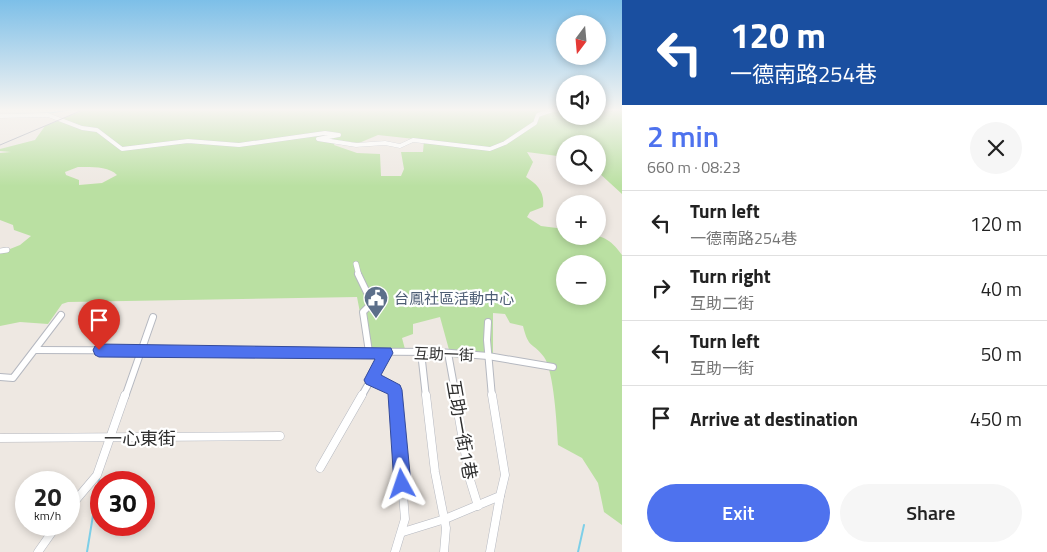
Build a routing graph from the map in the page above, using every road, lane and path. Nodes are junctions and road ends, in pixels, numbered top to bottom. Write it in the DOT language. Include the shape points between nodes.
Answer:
graph roads {
  1 [pos="103,135"];
  2 [pos="312,135"];
  3 [pos="337,135"];
  4 [pos="517,135"];
  5 [pos="7,250"];
  6 [pos="0,251"];
  7 [pos="356,264"];
  8 [pos="60,315"];
  9 [pos="153,316"];
  10 [pos="488,322"];
  11 [pos="35,350"];
  12 [pos="140,352"];
  13 [pos="370,352"];
  14 [pos="421,352"];
  15 [pos="448,352"];
  16 [pos="386,353"];
  17 [pos="488,356"];
  18 [pos="552,367"];
  19 [pos="0,378"];
  20 [pos="371,380"];
  21 [pos="280,436"];
  22 [pos="0,438"];
  23 [pos="110,438"];
  24 [pos="320,468"];
  25 [pos="80,495"];
  26 [pos="500,496"];
  27 [pos="478,506"];
  28 [pos="444,519"];
  29 [pos="403,532"];
  30 [pos="49,536"];
  31 [pos="38,552"];
  32 [pos="395,552"];
  33 [pos="444,552"];
  34 [pos="490,552"];
  1 -- 2 [label="street" via="122,149 184,141 239,145"];
  3 -- 4 [label="street" via="318,139 356,145 385,143 400,146 414,140 490,149"];
  5 -- 6 [label="street"];
  7 -- 13 [label="street" via="372,303 363,312"];
  8 -- 11 [label="street"];
  9 -- 12 [label="street"];
  10 -- 17 [label="street"];
  11 -- 12 [label="street, 互助一街"];
  11 -- 19 [label="street" via="12,378"];
  12 -- 13 [label="street, 互助一街"];
  12 -- 23 [label="street"];
  13 -- 16 [label="street, 互助一街"];
  14 -- 15 [label="street, 互助一街"];
  14 -- 16 [label="street, 互助一街"];
  14 -- 28 [label="street"];
  15 -- 17 [label="street, 互助一街"];
  15 -- 27 [label="street, 互助一街1巷" via="470,480"];
  16 -- 20 [label="street"];
  17 -- 18 [label="street, 互助一街"];
  17 -- 26 [label="street" via="505,476"];
  20 -- 24 [label="street"];
  20 -- 29 [label="street" via="395,390 405,519"];
  21 -- 23 [label="street, 一心東街"];
  22 -- 23 [label="street, 一心東街"];
  23 -- 25 [label="street" via="97,475"];
  26 -- 27 [label="street"];
  26 -- 34 [label="street"];
  27 -- 28 [label="street"];
  28 -- 29 [label="street"];
  28 -- 33 [label="street" via="448,526 448,540"];
  29 -- 32 [label="street"];
  30 -- 31 [label="street"];
}
